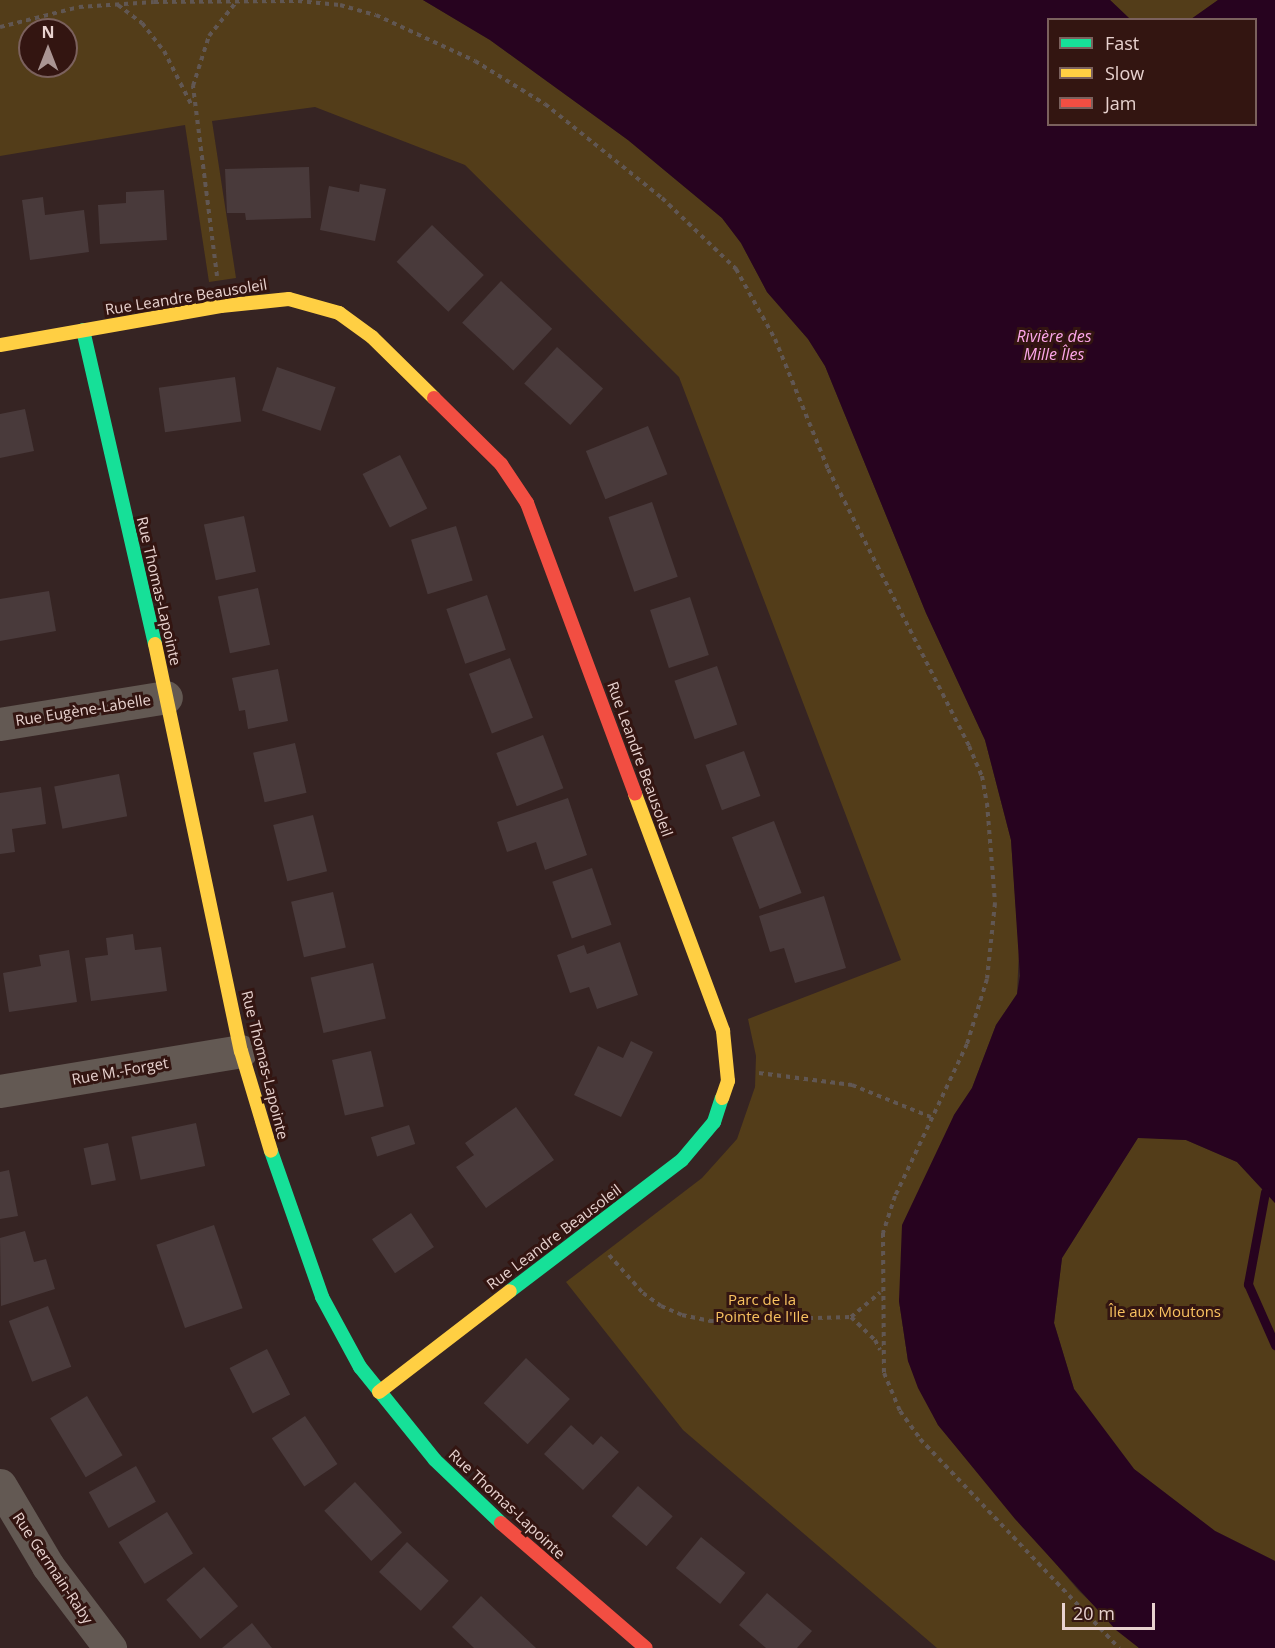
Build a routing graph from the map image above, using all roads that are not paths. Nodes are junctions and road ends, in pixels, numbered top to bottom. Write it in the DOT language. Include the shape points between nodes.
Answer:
graph roads {
  1 [pos="83,330"];
  2 [pos="0,345"];
  3 [pos="166,697"];
  4 [pos="0,724"];
  5 [pos="241,1051"];
  6 [pos="0,1091"];
  7 [pos="379,1392"];
  8 [pos="0,1485"];
  9 [pos="110,1648"];
  10 [pos="646,1648"];
  1 -- 2 [label="street, Rue Leandre Beausoleil"];
  1 -- 3 [label="street, Rue Thomas-Lapointe"];
  1 -- 7 [label="street, Rue Leandre Beausoleil" via="258,301 314,303 339,313 372,337 501,464 515,481 534,520 723,1031 728,1081 714,1122 701,1141 682,1160"];
  3 -- 4 [label="street, Rue Eugène-Labelle"];
  3 -- 5 [label="street, Rue Thomas-Lapointe"];
  5 -- 6 [label="street, Rue M.-Forget"];
  5 -- 7 [label="street, Rue Thomas-Lapointe" via="273,1164 314,1277 342,1335"];
  7 -- 10 [label="street, Rue Thomas-Lapointe" via="468,1495"];
  8 -- 9 [label="street, Rue Germain-Raby" via="48,1566"];
}
